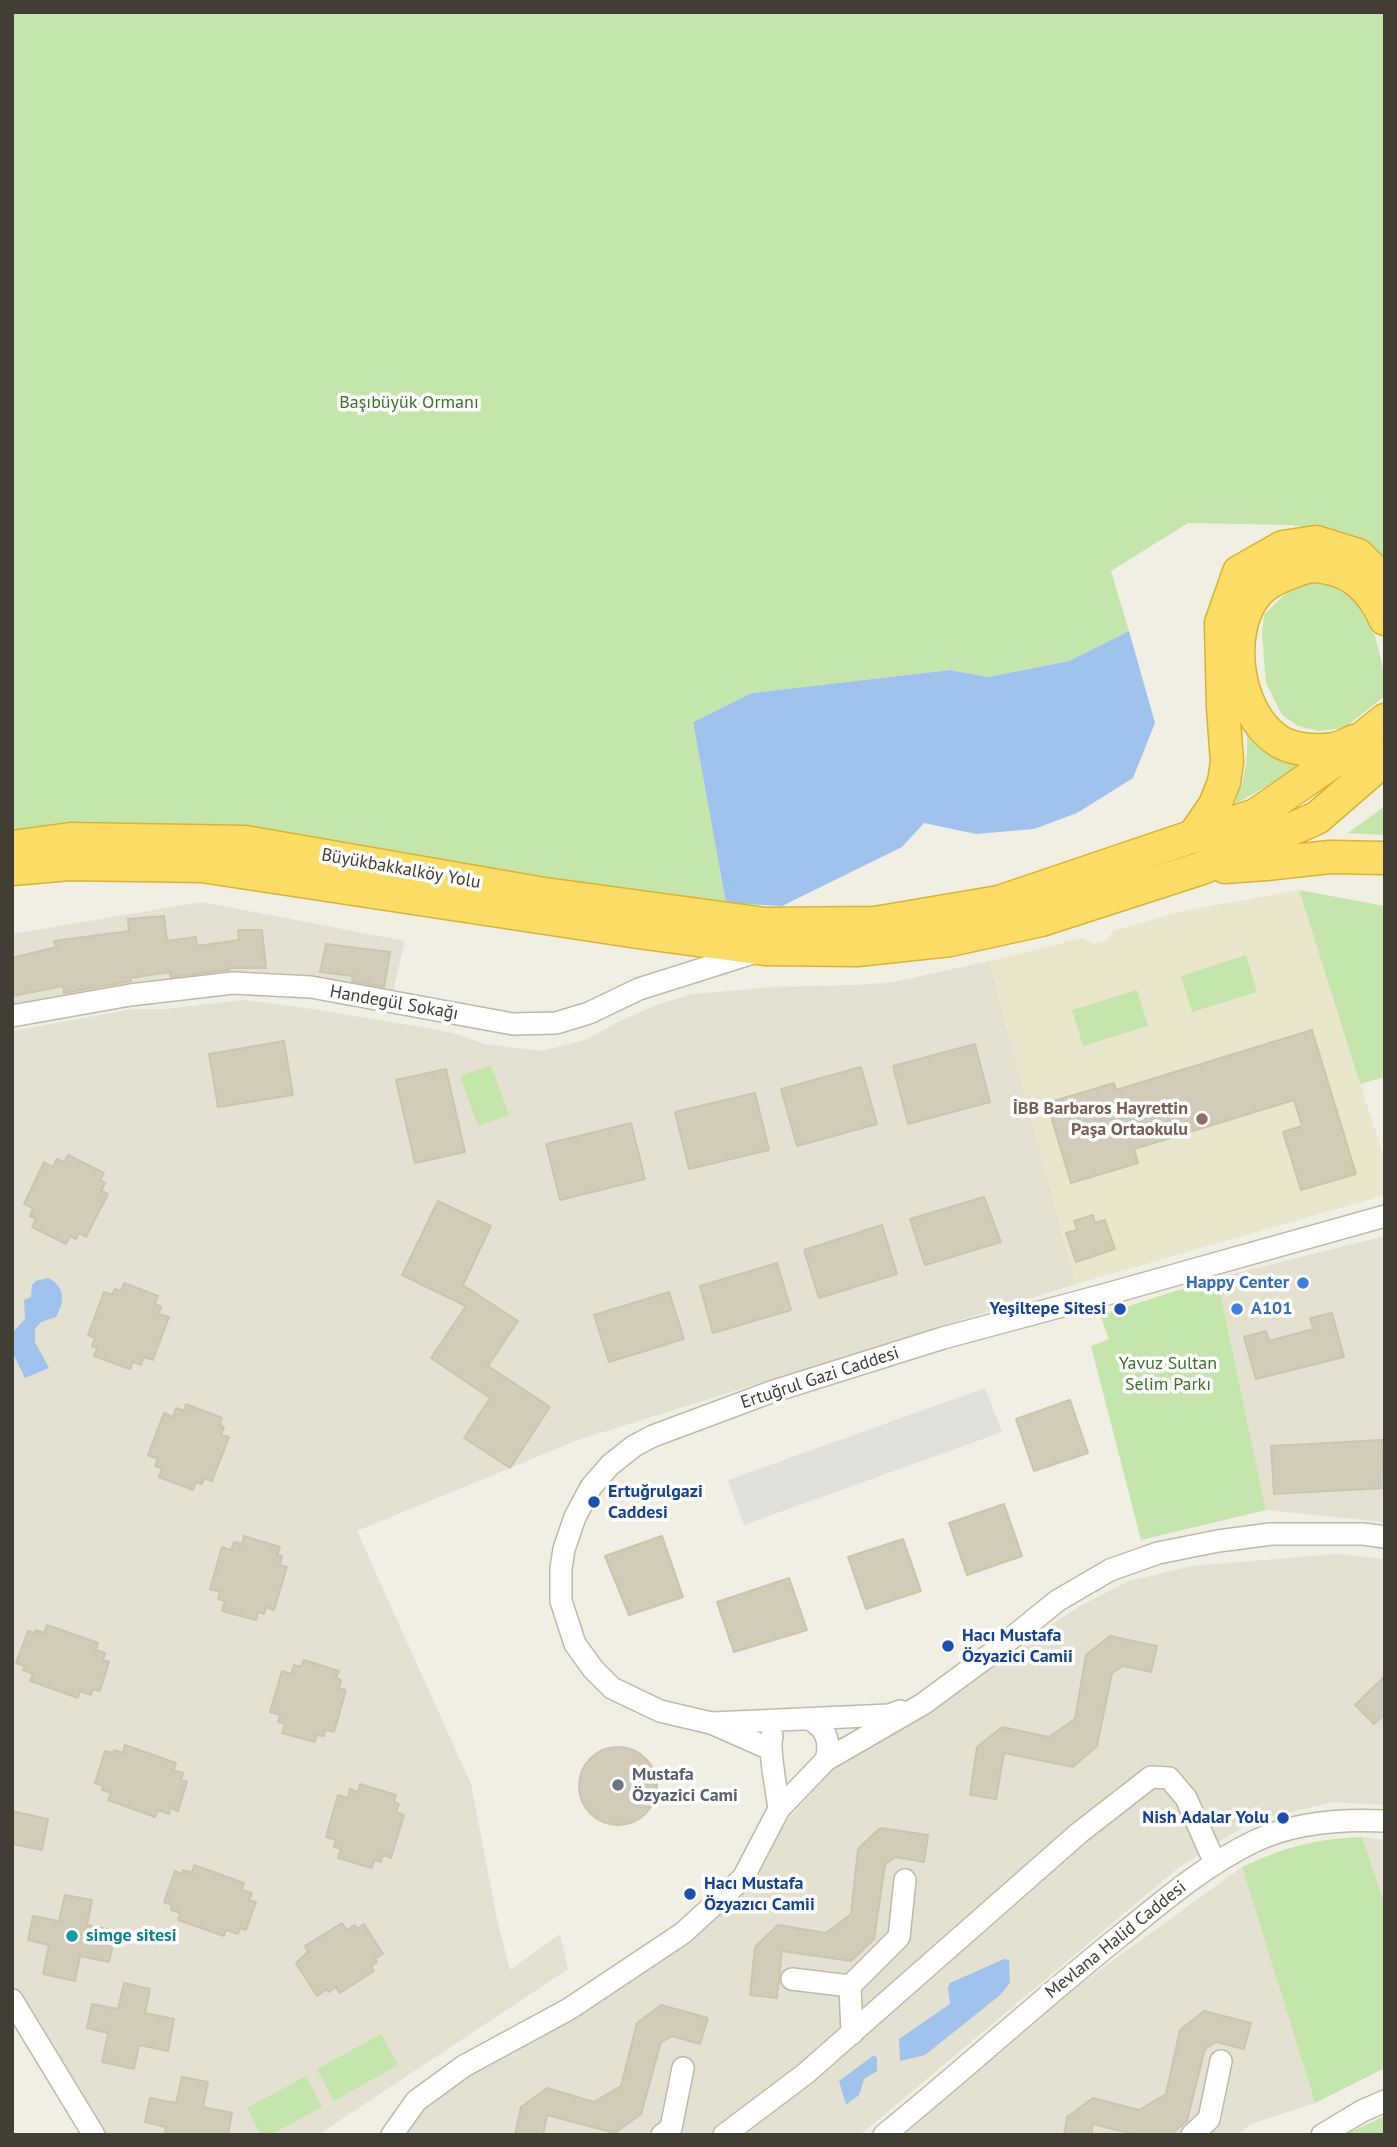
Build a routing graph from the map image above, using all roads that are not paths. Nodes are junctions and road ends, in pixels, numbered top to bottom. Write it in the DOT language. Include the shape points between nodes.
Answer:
graph roads {
  1 [pos="1385,582"];
  2 [pos="1385,619"];
  3 [pos="1378,745"];
  4 [pos="1193,837"];
  5 [pos="12,848"];
  6 [pos="1385,858"];
  7 [pos="1202,868"];
  8 [pos="12,869"];
  9 [pos="789,924"];
  10 [pos="765,949"];
  11 [pos="12,1016"];
  12 [pos="1385,1216"];
  13 [pos="1385,1537"];
  14 [pos="923,1704"];
  15 [pos="800,1719"];
  16 [pos="711,1723"];
  17 [pos="772,1755"];
  18 [pos="818,1767"];
  19 [pos="779,1809"];
  20 [pos="1385,1821"];
  21 [pos="1215,1863"];
  22 [pos="905,1880"];
  23 [pos="792,1979"];
  24 [pos="850,1986"];
  25 [pos="12,2000"];
  26 [pos="852,2034"];
  27 [pos="1221,2061"];
  28 [pos="683,2068"];
  29 [pos="1385,2101"];
  30 [pos="94,2135"];
  31 [pos="392,2135"];
  32 [pos="662,2135"];
  33 [pos="724,2135"];
  34 [pos="884,2135"];
  35 [pos="1192,2135"];
  36 [pos="1322,2135"];
  1 -- 4 [label="highway" via="1358,555 1316,542 1283,547 1239,572 1221,623 1224,782"];
  2 -- 3 [label="highway" via="1377,600 1355,577 1311,565 1274,578 1256,594 1244,615 1238,669 1249,705 1277,740 1293,747 1324,749"];
  3 -- 4 [label="highway, Büyükbakkalköy Yolu" via="1338,758 1256,816"];
  3 -- 7 [label="highway" via="1317,818"];
  4 -- 9 [label="highway, Büyükbakkalköy Yolu" via="999,902 875,923"];
  5 -- 9 [label="highway, Büyükbakkalköy Yolu" via="71,839 245,842 551,894"];
  6 -- 7 [label="highway" via="1330,857"];
  7 -- 10 [label="highway, Büyükbakkalköy Yolu" via="1041,920 950,940 857,950"];
  8 -- 10 [label="highway, Büyükbakkalköy Yolu" via="69,864 202,866"];
  9 -- 10 [label="highway"];
  10 -- 11 [label="street, Handegül Sokağı" via="639,989 556,1023 513,1024 311,987 233,983"];
  12 -- 16 [label="street, Ertuğrul Gazi Caddesi" via="943,1338 771,1392 634,1446 591,1487 575,1517 561,1568 561,1601 575,1644 612,1688 660,1711"];
  13 -- 14 [label="street" via="1271,1534 1158,1553 1110,1570 1057,1601"];
  14 -- 15 [label="street, Ertuğrul Gazi Caddesi" via="889,1715"];
  14 -- 18 [label="street"];
  15 -- 16 [label="street, Ertuğrul Gazi Caddesi"];
  15 -- 17 [label="street" via="782,1723 775,1730"];
  15 -- 18 [label="street" via="817,1724 828,1740"];
  16 -- 17 [label="street, Ertuğrul Gazi Caddesi"];
  17 -- 18 [label="street" via="779,1768 794,1776"];
  17 -- 19 [label="street"];
  18 -- 19 [label="street"];
  19 -- 31 [label="street" via="743,1878 683,1933 569,2009 464,2066 416,2101"];
  20 -- 21 [label="street, Mevlana Halid Caddesi" via="1329,1821 1288,1829 1256,1840"];
  21 -- 26 [label="street" via="1186,1798 1169,1778 1151,1777 1079,1833"];
  21 -- 34 [label="street, Mevlana Halid Caddesi" via="1076,1971"];
  22 -- 24 [label="street" via="900,1937"];
  23 -- 24 [label="street"];
  24 -- 26 [label="street"];
  25 -- 30 [label="street"];
  26 -- 33 [label="street"];
  27 -- 35 [label="street" via="1209,2119"];
  28 -- 32 [label="street" via="671,2128"];
  29 -- 36 [label="street"];
}
